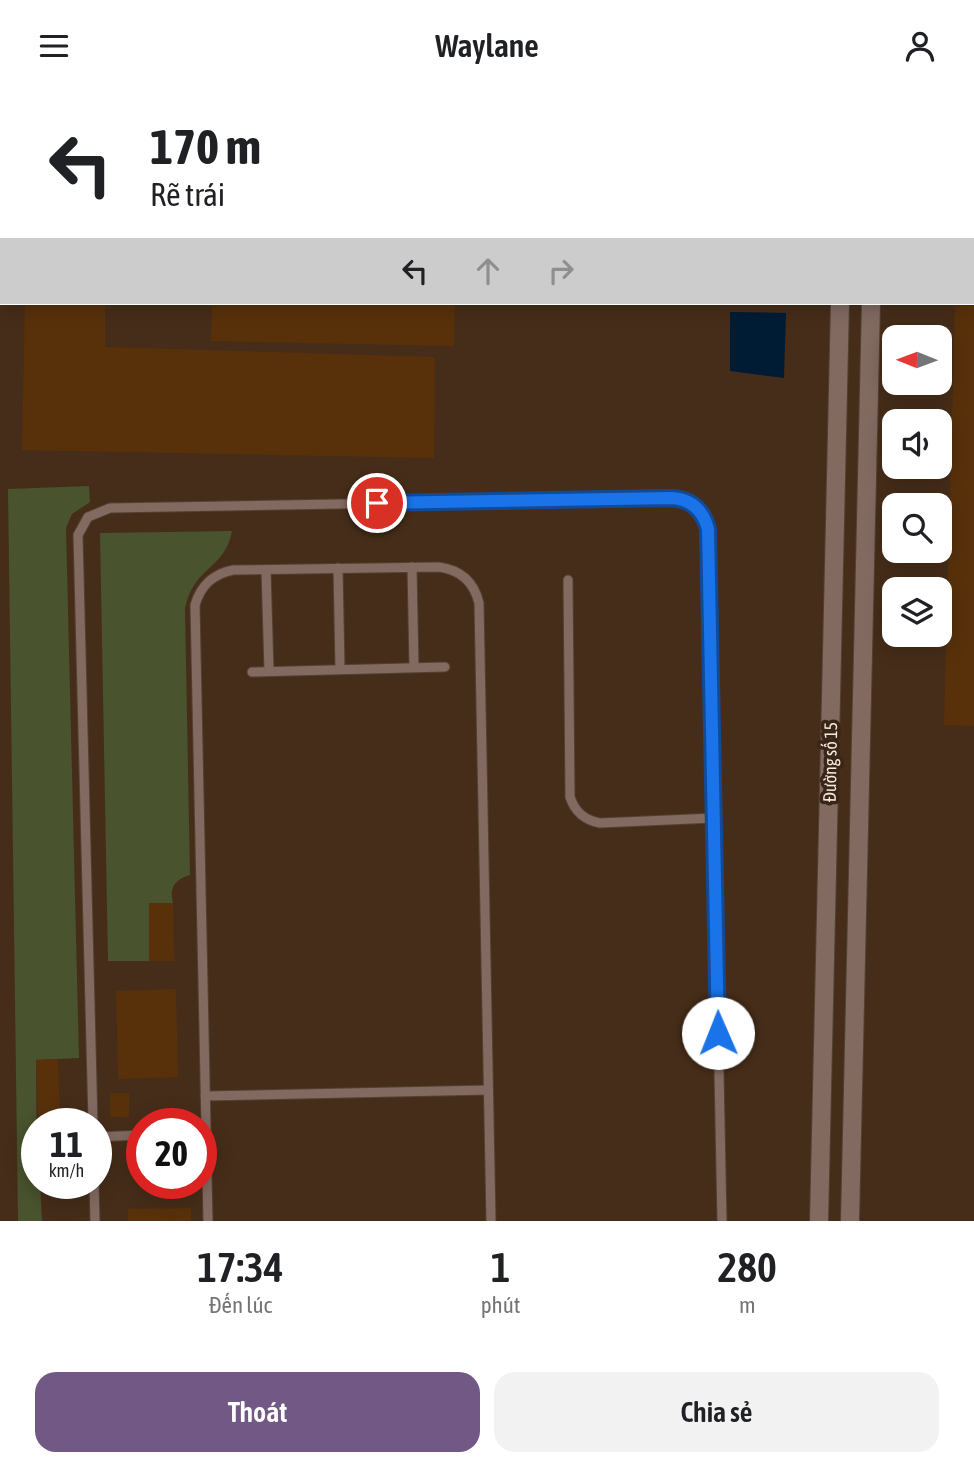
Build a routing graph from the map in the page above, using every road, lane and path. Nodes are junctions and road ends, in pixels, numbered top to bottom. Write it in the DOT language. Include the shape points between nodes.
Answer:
graph roads {
  1 [pos="841,305"];
  2 [pos="871,305"];
  3 [pos="412,567"];
  4 [pos="338,568"];
  5 [pos="266,569"];
  6 [pos="568,580"];
  7 [pos="414,667"];
  8 [pos="445,667"];
  9 [pos="340,669"];
  10 [pos="252,671"];
  11 [pos="269,671"];
  12 [pos="714,818"];
  13 [pos="488,1090"];
  14 [pos="205,1096"];
  15 [pos="93,1108"];
  16 [pos="205,1108"];
  17 [pos="94,1199"];
  18 [pos="207,1199"];
  19 [pos="95,1221"];
  20 [pos="208,1221"];
  21 [pos="491,1221"];
  22 [pos="722,1221"];
  23 [pos="818,1221"];
  24 [pos="850,1221"];
  1 -- 23 [label="street, Đường số 15"];
  2 -- 24 [label="street, Đường số 15"];
  3 -- 4 [label="lane"];
  3 -- 7 [label="lane"];
  3 -- 13 [label="lane" via="459,573 473,586 479,603"];
  4 -- 5 [label="lane"];
  4 -- 9 [label="lane"];
  5 -- 11 [label="lane"];
  5 -- 14 [label="lane" via="222,572 205,585 195,605"];
  6 -- 12 [label="lane" via="570,797 576,811 600,823"];
  7 -- 8 [label="lane"];
  7 -- 9 [label="lane"];
  9 -- 11 [label="lane"];
  10 -- 11 [label="lane"];
  12 -- 15 [label="lane" via="708,529 702,512 688,501 124,507 94,512 82,523 78,535"];
  12 -- 22 [label="lane"];
  13 -- 14 [label="lane"];
  13 -- 21 [label="lane"];
  14 -- 16 [label="lane"];
  17 -- 19 [label="lane"];
  18 -- 20 [label="lane"];
}
